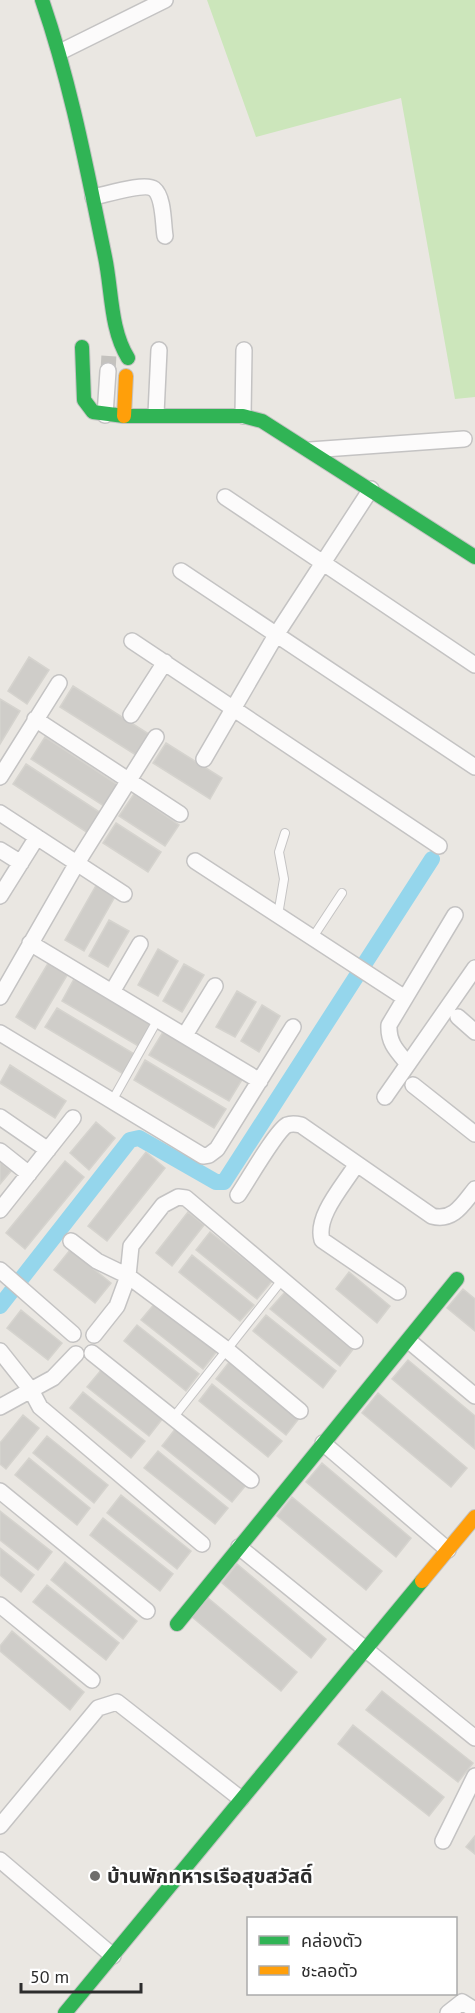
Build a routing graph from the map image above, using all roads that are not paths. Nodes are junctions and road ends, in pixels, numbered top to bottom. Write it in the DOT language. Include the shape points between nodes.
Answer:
graph roads {
  1 [pos="42,0"];
  2 [pos="165,0"];
  3 [pos="60,52"];
  4 [pos="93,197"];
  5 [pos="165,236"];
  6 [pos="82,347"];
  7 [pos="159,350"];
  8 [pos="244,350"];
  9 [pos="128,358"];
  10 [pos="108,371"];
  11 [pos="126,376"];
  12 [pos="156,414"];
  13 [pos="105,415"];
  14 [pos="124,416"];
  15 [pos="243,416"];
  16 [pos="464,439"];
  17 [pos="310,450"];
  18 [pos="371,489"];
  19 [pos="225,497"];
  20 [pos="475,557"];
  21 [pos="322,564"];
  22 [pos="181,571"];
  23 [pos="276,635"];
  24 [pos="132,641"];
  25 [pos="165,662"];
  26 [pos="475,665"];
  27 [pos="59,683"];
  28 [pos="232,709"];
  29 [pos="131,714"];
  30 [pos="35,719"];
  31 [pos="156,737"];
  32 [pos="204,759"];
  33 [pos="474,764"];
  34 [pos="0,777"];
  35 [pos="129,781"];
  36 [pos="0,813"];
  37 [pos="180,814"];
  38 [pos="285,833"];
  39 [pos="37,837"];
  40 [pos="439,846"];
  41 [pos="0,850"];
  42 [pos="195,861"];
  43 [pos="77,862"];
  44 [pos="21,863"];
  45 [pos="342,893"];
  46 [pos="124,894"];
  47 [pos="0,896"];
  48 [pos="278,915"];
  49 [pos="455,915"];
  50 [pos="313,937"];
  51 [pos="30,943"];
  52 [pos="140,944"];
  53 [pos="475,968"];
  54 [pos="215,986"];
  55 [pos="112,992"];
  56 [pos="0,997"];
  57 [pos="405,998"];
  58 [pos="458,1017"];
  59 [pos="158,1019"];
  60 [pos="293,1027"];
  61 [pos="475,1032"];
  62 [pos="0,1033"];
  63 [pos="185,1035"];
  64 [pos="408,1064"];
  65 [pos="260,1081"];
  66 [pos="413,1085"];
  67 [pos="386,1097"];
  68 [pos="112,1101"];
  69 [pos="0,1117"];
  70 [pos="73,1118"];
  71 [pos="475,1134"];
  72 [pos="48,1150"];
  73 [pos="0,1151"];
  74 [pos="356,1165"];
  75 [pos="29,1174"];
  76 [pos="475,1189"];
  77 [pos="238,1195"];
  78 [pos="0,1210"];
  79 [pos="71,1241"];
  80 [pos="0,1270"];
  81 [pos="128,1276"];
  82 [pos="457,1279"];
  83 [pos="282,1280"];
  84 [pos="398,1292"];
  85 [pos="73,1334"];
  86 [pos="94,1335"];
  87 [pos="355,1341"];
  88 [pos="409,1341"];
  89 [pos="226,1349"];
  90 [pos="0,1351"];
  91 [pos="92,1353"];
  92 [pos="76,1354"];
  93 [pos="31,1390"];
  94 [pos="475,1396"];
  95 [pos="0,1407"];
  96 [pos="300,1411"];
  97 [pos="173,1418"];
  98 [pos="323,1443"];
  99 [pos="251,1480"];
  100 [pos="0,1491"];
  101 [pos="475,1517"];
  102 [pos="202,1544"];
  103 [pos="240,1547"];
  104 [pos="448,1550"];
  105 [pos="0,1605"];
  106 [pos="147,1611"];
  107 [pos="177,1624"];
  108 [pos="364,1650"];
  109 [pos="92,1680"];
  110 [pos="475,1738"];
  111 [pos="475,1776"];
  112 [pos="241,1799"];
  113 [pos="469,1804"];
  114 [pos="0,1826"];
  115 [pos="443,1840"];
  116 [pos="0,1860"];
  117 [pos="114,1956"];
  118 [pos="475,2010"];
  119 [pos="65,2013"];
  120 [pos="448,2013"];
  1 -- 3 [label="street"];
  2 -- 3 [label="street"];
  3 -- 4 [label="street"];
  4 -- 5 [label="street" via="145,186 154,189"];
  4 -- 9 [label="street" via="115,311 114,348"];
  6 -- 13 [label="street" via="84,400 93,412"];
  7 -- 12 [label="street"];
  8 -- 15 [label="street"];
  10 -- 13 [label="street"];
  11 -- 14 [label="street"];
  12 -- 14 [label="street"];
  12 -- 15 [label="street"];
  13 -- 14 [label="street"];
  15 -- 17 [label="street" via="262,421"];
  16 -- 17 [label="street"];
  17 -- 18 [label="street"];
  18 -- 20 [label="street"];
  18 -- 21 [label="street"];
  19 -- 21 [label="street"];
  21 -- 23 [label="street"];
  21 -- 26 [label="street"];
  22 -- 23 [label="street"];
  23 -- 28 [label="street"];
  23 -- 33 [label="street"];
  24 -- 25 [label="street"];
  25 -- 28 [label="street"];
  25 -- 29 [label="street"];
  27 -- 30 [label="street"];
  28 -- 32 [label="street"];
  28 -- 40 [label="street"];
  30 -- 34 [label="street"];
  30 -- 35 [label="street"];
  31 -- 35 [label="street"];
  35 -- 37 [label="street"];
  35 -- 43 [label="street"];
  36 -- 39 [label="street"];
  38 -- 48 [label="lane" via="279,852 284,879"];
  39 -- 43 [label="street"];
  39 -- 44 [label="street"];
  41 -- 44 [label="street"];
  42 -- 48 [label="street"];
  43 -- 46 [label="street"];
  43 -- 51 [label="street"];
  44 -- 47 [label="street"];
  45 -- 50 [label="lane"];
  48 -- 50 [label="street"];
  49 -- 57 [label="street"];
  50 -- 57 [label="street"];
  51 -- 55 [label="street"];
  51 -- 56 [label="street"];
  52 -- 55 [label="street"];
  53 -- 64 [label="street"];
  54 -- 63 [label="street"];
  55 -- 59 [label="street"];
  57 -- 64 [label="street" via="389,1025 388,1038"];
  58 -- 61 [label="street"];
  59 -- 63 [label="street"];
  59 -- 68 [label="lane"];
  60 -- 65 [label="street"];
  62 -- 68 [label="street"];
  63 -- 65 [label="street"];
  64 -- 67 [label="street"];
  65 -- 68 [label="street" via="217,1149 209,1155 198,1154"];
  66 -- 71 [label="street"];
  69 -- 72 [label="street"];
  70 -- 72 [label="street"];
  72 -- 75 [label="street"];
  73 -- 75 [label="street"];
  74 -- 76 [label="street" via="432,1216 443,1219 452,1215"];
  74 -- 77 [label="street" via="301,1125 286,1126"];
  74 -- 84 [label="street" via="323,1219 319,1230 322,1240"];
  75 -- 78 [label="street"];
  79 -- 81 [label="street" via="97,1261"];
  80 -- 85 [label="street"];
  81 -- 83 [label="street" via="131,1245 163,1205 178,1197 186,1198"];
  81 -- 86 [label="street" via="117,1306"];
  81 -- 89 [label="street"];
  82 -- 88 [label="street"];
  83 -- 87 [label="street"];
  83 -- 89 [label="lane"];
  85 -- 86 [label="street" via="86,1329"];
  85 -- 92 [label="street" via="70,1343"];
  86 -- 91 [label="street" via="97,1345"];
  88 -- 94 [label="street"];
  88 -- 98 [label="street"];
  89 -- 96 [label="street"];
  89 -- 97 [label="lane"];
  90 -- 93 [label="street"];
  91 -- 92 [label="street"];
  91 -- 97 [label="street"];
  92 -- 93 [label="street" via="53,1378"];
  93 -- 95 [label="street"];
  93 -- 102 [label="street" via="46,1414"];
  97 -- 99 [label="street"];
  98 -- 103 [label="street"];
  98 -- 104 [label="street"];
  100 -- 106 [label="street"];
  101 -- 104 [label="street"];
  103 -- 107 [label="street"];
  103 -- 108 [label="street"];
  104 -- 108 [label="street"];
  105 -- 109 [label="street"];
  108 -- 110 [label="street"];
  108 -- 112 [label="street"];
  111 -- 113 [label="street"];
  112 -- 114 [label="street" via="117,1702 98,1708"];
  112 -- 117 [label="street"];
  113 -- 115 [label="street"];
  116 -- 117 [label="street"];
  117 -- 119 [label="street"];
  118 -- 120 [label="street" via="462,2002"];
}
